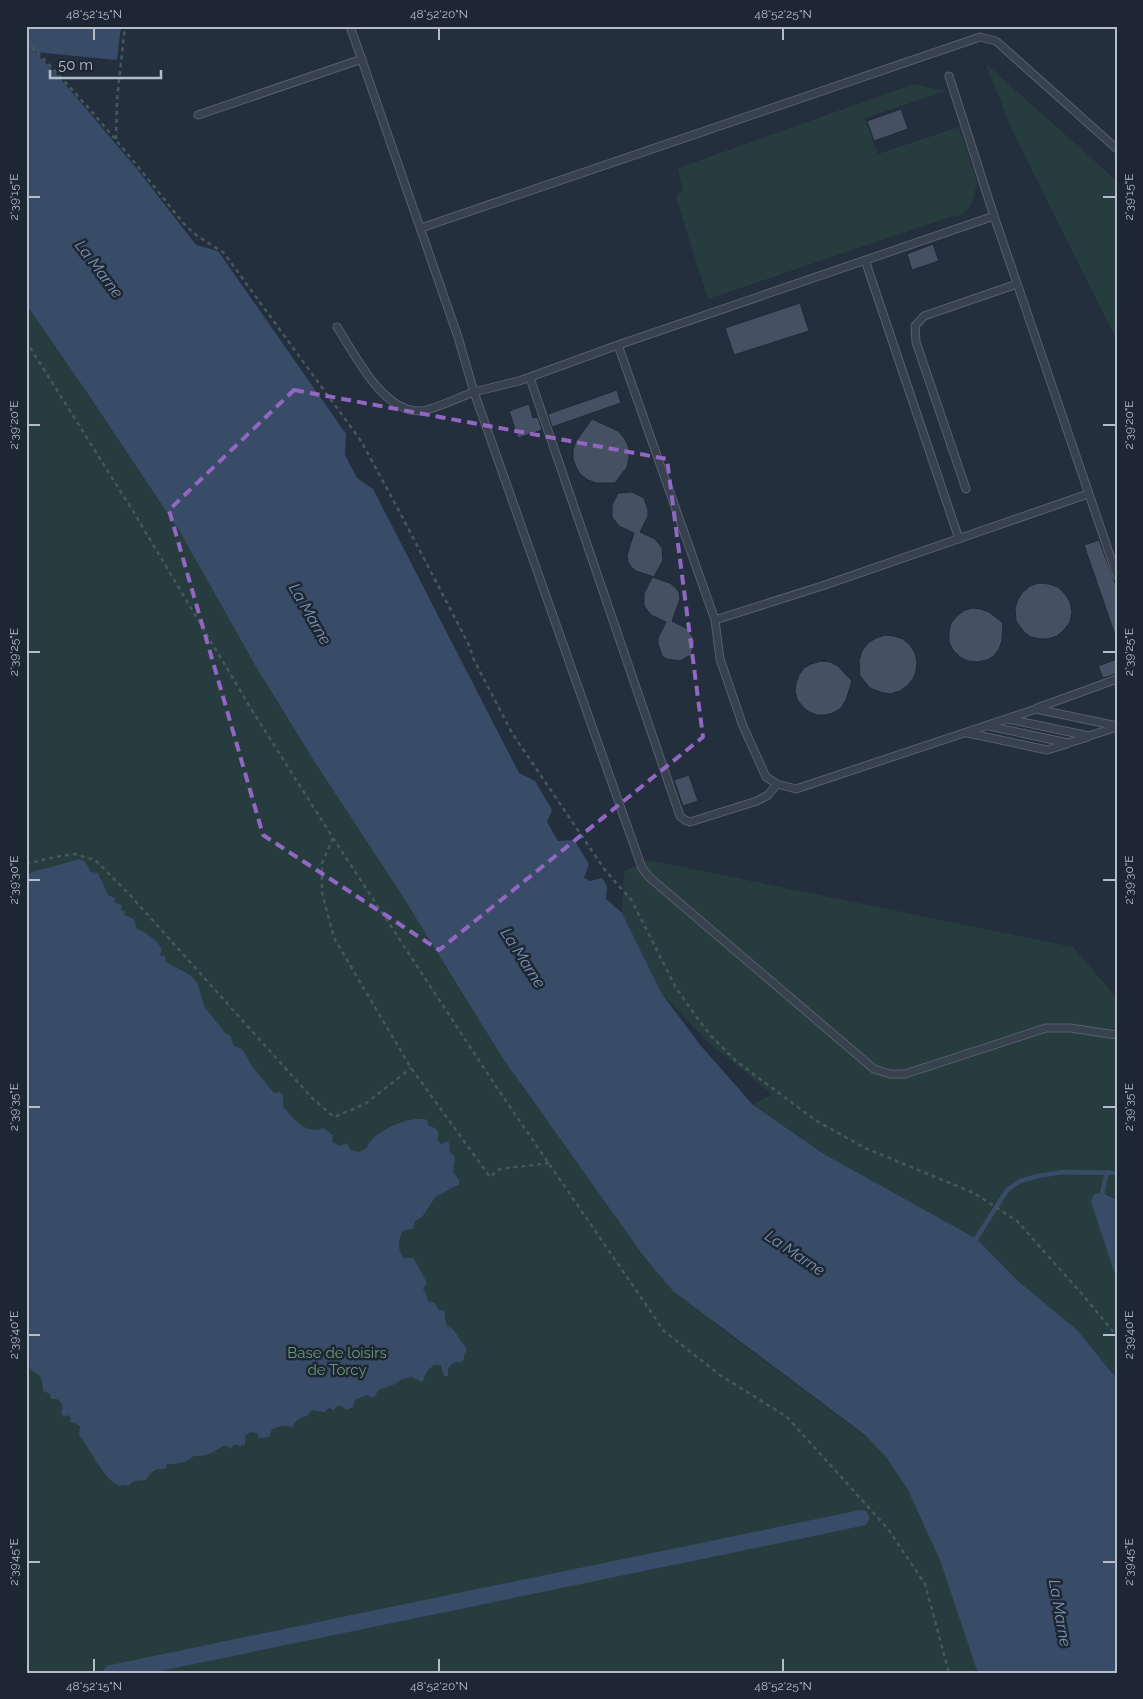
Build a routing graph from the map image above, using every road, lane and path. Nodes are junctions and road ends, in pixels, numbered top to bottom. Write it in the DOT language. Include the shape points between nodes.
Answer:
graph roads {
  1 [pos="126,26"];
  2 [pos="350,26"];
  3 [pos="26,41"];
  4 [pos="362,59"];
  5 [pos="949,76"];
  6 [pos="198,115"];
  7 [pos="116,139"];
  8 [pos="1117,149"];
  9 [pos="994,216"];
  10 [pos="421,228"];
  11 [pos="866,260"];
  12 [pos="1017,284"];
  13 [pos="338,326"];
  14 [pos="26,341"];
  15 [pos="618,345"];
  16 [pos="530,378"];
  17 [pos="474,392"];
  18 [pos="966,489"];
  19 [pos="1088,494"];
  20 [pos="959,539"];
  21 [pos="1117,576"];
  22 [pos="715,620"];
  23 [pos="1117,679"];
  24 [pos="1036,709"];
  25 [pos="1007,719"];
  26 [pos="989,726"];
  27 [pos="1117,726"];
  28 [pos="967,733"];
  29 [pos="1089,736"];
  30 [pos="1068,743"];
  31 [pos="777,784"];
  32 [pos="333,838"];
  33 [pos="26,864"];
  34 [pos="1117,1035"];
  35 [pos="411,1068"];
  36 [pos="549,1164"];
  37 [pos="1117,1336"];
  38 [pos="949,1673"];
  1 -- 7 [label="path" via="117,99"];
  2 -- 4 [label="lane"];
  3 -- 7 [label="path"];
  4 -- 6 [label="lane"];
  4 -- 10 [label="lane"];
  5 -- 9 [label="lane"];
  7 -- 37 [label="path" via="184,224 224,253 360,441 468,643 512,733 605,870 632,901 675,986 711,1036 736,1061 815,1120 866,1148 974,1193 1017,1221"];
  8 -- 10 [label="lane" via="996,41 980,37"];
  9 -- 11 [label="lane"];
  9 -- 12 [label="lane"];
  10 -- 17 [label="lane"];
  11 -- 15 [label="lane"];
  11 -- 20 [label="lane"];
  12 -- 18 [label="lane" via="924,316 915,326 916,342"];
  12 -- 19 [label="lane"];
  13 -- 17 [label="lane" via="378,389 408,410 421,411"];
  14 -- 32 [label="path"];
  15 -- 16 [label="lane"];
  15 -- 22 [label="lane"];
  16 -- 17 [label="lane"];
  16 -- 31 [label="lane" via="680,816 690,822 756,801 768,795"];
  17 -- 34 [label="lane" via="642,868 649,877 874,1069 905,1074 1046,1028"];
  19 -- 20 [label="lane"];
  19 -- 21 [label="lane"];
  20 -- 22 [label="lane"];
  22 -- 31 [label="lane" via="720,659 743,726 766,777"];
  23 -- 24 [label="lane"];
  24 -- 25 [label="lane"];
  24 -- 27 [label="lane"];
  25 -- 26 [label="lane"];
  25 -- 29 [label="lane"];
  26 -- 28 [label="lane"];
  26 -- 30 [label="lane"];
  27 -- 29 [label="lane"];
  28 -- 30 [label="lane" via="1047,750"];
  28 -- 31 [label="lane" via="796,790"];
  29 -- 30 [label="lane"];
  32 -- 35 [label="path" via="322,863 322,893 334,938"];
  32 -- 36 [label="path"];
  33 -- 35 [label="path" via="75,854 95,860 312,1098 334,1117 365,1104"];
  35 -- 36 [label="path" via="490,1177 500,1169"];
  36 -- 38 [label="path" via="664,1331 720,1375 787,1417 888,1529 925,1584"];
}
